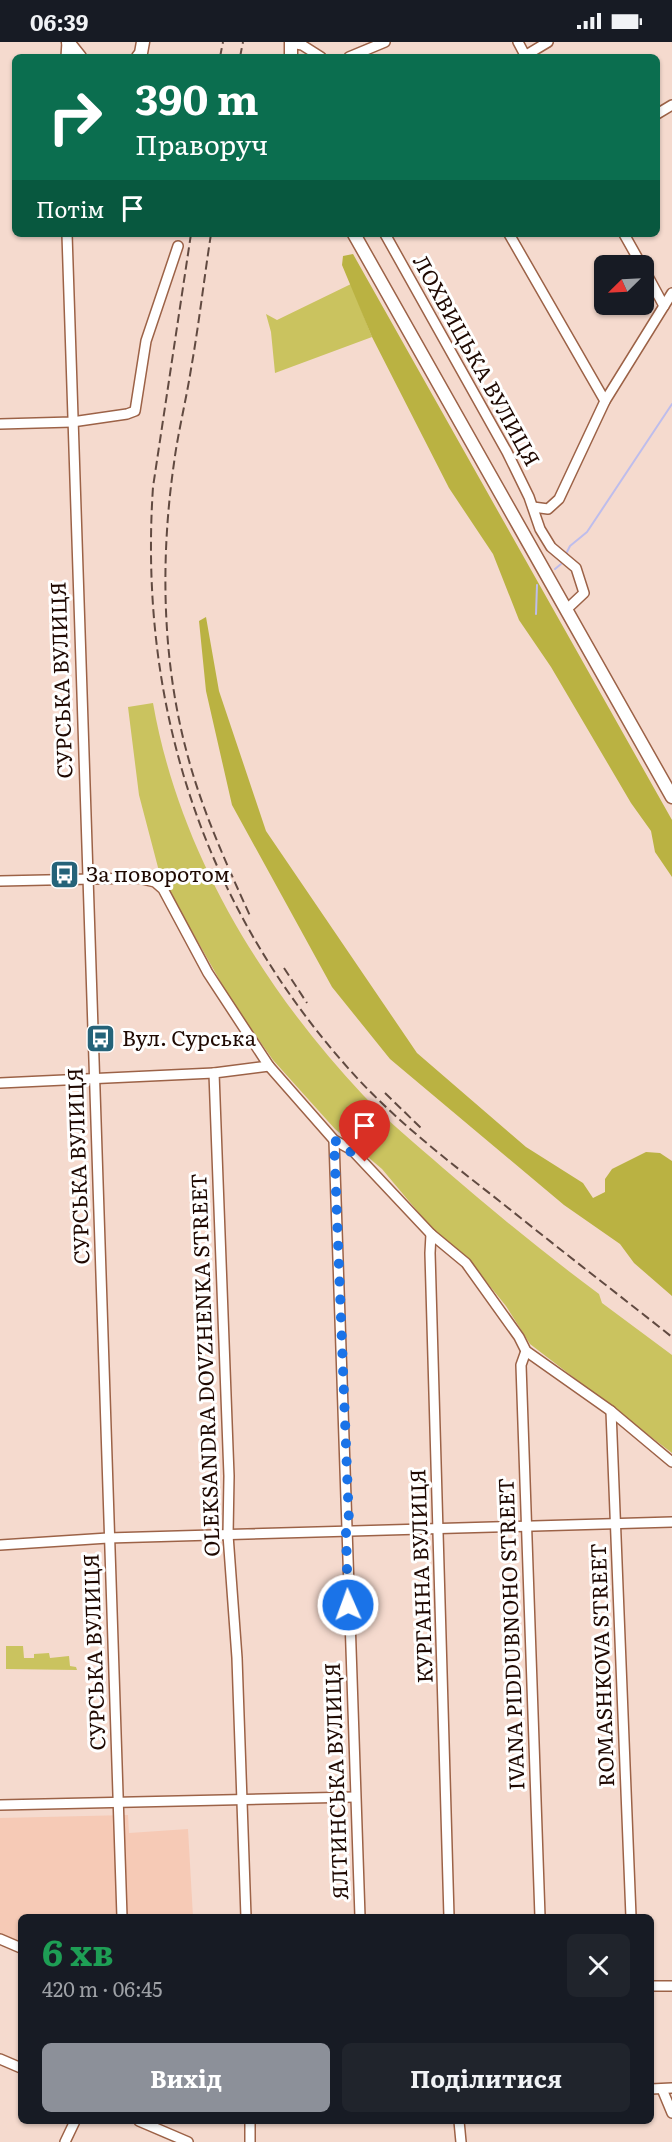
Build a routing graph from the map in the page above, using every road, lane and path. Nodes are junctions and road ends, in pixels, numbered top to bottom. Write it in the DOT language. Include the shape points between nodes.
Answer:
graph roads {
  1 [pos="68,42"];
  2 [pos="385,42"];
  3 [pos="548,42"];
  4 [pos="291,43"];
  5 [pos="78,54"];
  6 [pos="316,54"];
  7 [pos="356,54"];
  8 [pos="530,54"];
  9 [pos="67,237"];
  10 [pos="356,237"];
  11 [pos="387,237"];
  12 [pos="511,237"];
  13 [pos="626,237"];
  14 [pos="178,246"];
  15 [pos="636,255"];
  16 [pos="654,287"];
  17 [pos="672,293"];
  18 [pos="664,306"];
  19 [pos="605,401"];
  20 [pos="72,422"];
  21 [pos="0,424"];
  22 [pos="533,507"];
  23 [pos="567,609"];
  24 [pos="672,797"];
  25 [pos="87,880"];
  26 [pos="0,881"];
  27 [pos="269,1066"];
  28 [pos="214,1073"];
  29 [pos="94,1080"];
  30 [pos="0,1083"];
  31 [pos="334,1140"];
  32 [pos="431,1234"];
  33 [pos="526,1351"];
  34 [pos="611,1411"];
  35 [pos="672,1462"];
  36 [pos="672,1522"];
  37 [pos="615,1524"];
  38 [pos="526,1526"];
  39 [pos="439,1529"];
  40 [pos="346,1533"];
  41 [pos="228,1535"];
  42 [pos="108,1538"];
  43 [pos="0,1545"];
  44 [pos="355,1797"];
  45 [pos="242,1798"];
  46 [pos="118,1804"];
  47 [pos="0,1805"];
  48 [pos="122,1914"];
  49 [pos="246,1914"];
  50 [pos="360,1914"];
  51 [pos="449,1914"];
  52 [pos="540,1914"];
  53 [pos="631,1914"];
  54 [pos="0,1939"];
  55 [pos="18,1947"];
  56 [pos="654,1986"];
  57 [pos="672,1986"];
  58 [pos="0,2059"];
  59 [pos="18,2067"];
  60 [pos="667,2088"];
  61 [pos="672,2114"];
  62 [pos="74,2124"];
  63 [pos="146,2124"];
  64 [pos="250,2124"];
  65 [pos="459,2124"];
  66 [pos="65,2142"];
  67 [pos="188,2142"];
  68 [pos="250,2142"];
  69 [pos="461,2142"];
  1 -- 5 [label="main road"];
  2 -- 7 [label="street"];
  3 -- 8 [label="street"];
  4 -- 6 [label="street"];
  9 -- 20 [label="street, СУРСЬКА ВУЛИЦЯ"];
  10 -- 23 [label="main road"];
  11 -- 22 [label="street, ЛОХВИЦЬКА ВУЛИЦЯ"];
  12 -- 19 [label="street"];
  13 -- 15 [label="street"];
  14 -- 20 [label="street" via="146,341 135,411"];
  16 -- 18 [label="street"];
  17 -- 18 [label="street"];
  18 -- 19 [label="street"];
  19 -- 22 [label="street" via="559,499 548,509"];
  20 -- 21 [label="street"];
  20 -- 25 [label="street, СУРСЬКА ВУЛИЦЯ"];
  22 -- 23 [label="street, ЛОХВИЦЬКА ВУЛИЦЯ" via="551,547 579,575 584,593"];
  23 -- 24 [label="main road"];
  25 -- 26 [label="street"];
  25 -- 27 [label="street" via="138,878 155,882 163,889 208,973"];
  25 -- 29 [label="street, СУРСЬКА ВУЛИЦЯ"];
  27 -- 28 [label="street"];
  27 -- 31 [label="street"];
  28 -- 29 [label="street"];
  28 -- 41 [label="street, OLEKSANDRA DOVZHENKA STREET"];
  29 -- 30 [label="street"];
  29 -- 42 [label="street, СУРСЬКА ВУЛИЦЯ"];
  31 -- 32 [label="street" via="352,1150 377,1174"];
  31 -- 40 [label="street, ЯЛТИНСЬКА ВУЛИЦЯ" via="349,1522"];
  32 -- 33 [label="street" via="472,1271"];
  32 -- 39 [label="street, КУРГАННА ВУЛИЦЯ"];
  33 -- 34 [label="street"];
  33 -- 38 [label="street, IVANA PIDDUBNOHO STREET" via="521,1365"];
  34 -- 35 [label="street"];
  34 -- 37 [label="street, ROMASHKOVA STREET"];
  36 -- 37 [label="street"];
  37 -- 38 [label="street"];
  37 -- 53 [label="street, ROMASHKOVA STREET"];
  38 -- 39 [label="street"];
  38 -- 52 [label="street, IVANA PIDDUBNOHO STREET"];
  39 -- 40 [label="street"];
  39 -- 51 [label="street, КУРГАННА ВУЛИЦЯ"];
  40 -- 41 [label="street"];
  40 -- 44 [label="street, ЯЛТИНСЬКА ВУЛИЦЯ"];
  41 -- 42 [label="street"];
  41 -- 45 [label="street, OLEKSANDRA DOVZHENKA STREET"];
  42 -- 43 [label="street"];
  42 -- 46 [label="street, СУРСЬКА ВУЛИЦЯ"];
  44 -- 45 [label="street"];
  44 -- 50 [label="street, ЯЛТИНСЬКА ВУЛИЦЯ"];
  45 -- 46 [label="street"];
  45 -- 49 [label="street, OLEKSANDRA DOVZHENKA STREET"];
  46 -- 47 [label="street"];
  46 -- 48 [label="street, СУРСЬКА ВУЛИЦЯ"];
  54 -- 55 [label="street"];
  56 -- 57 [label="street"];
  58 -- 59 [label="street"];
  60 -- 61 [label="street"];
  62 -- 66 [label="street"];
  63 -- 67 [label="street"];
  64 -- 68 [label="street"];
  65 -- 69 [label="street"];
}
